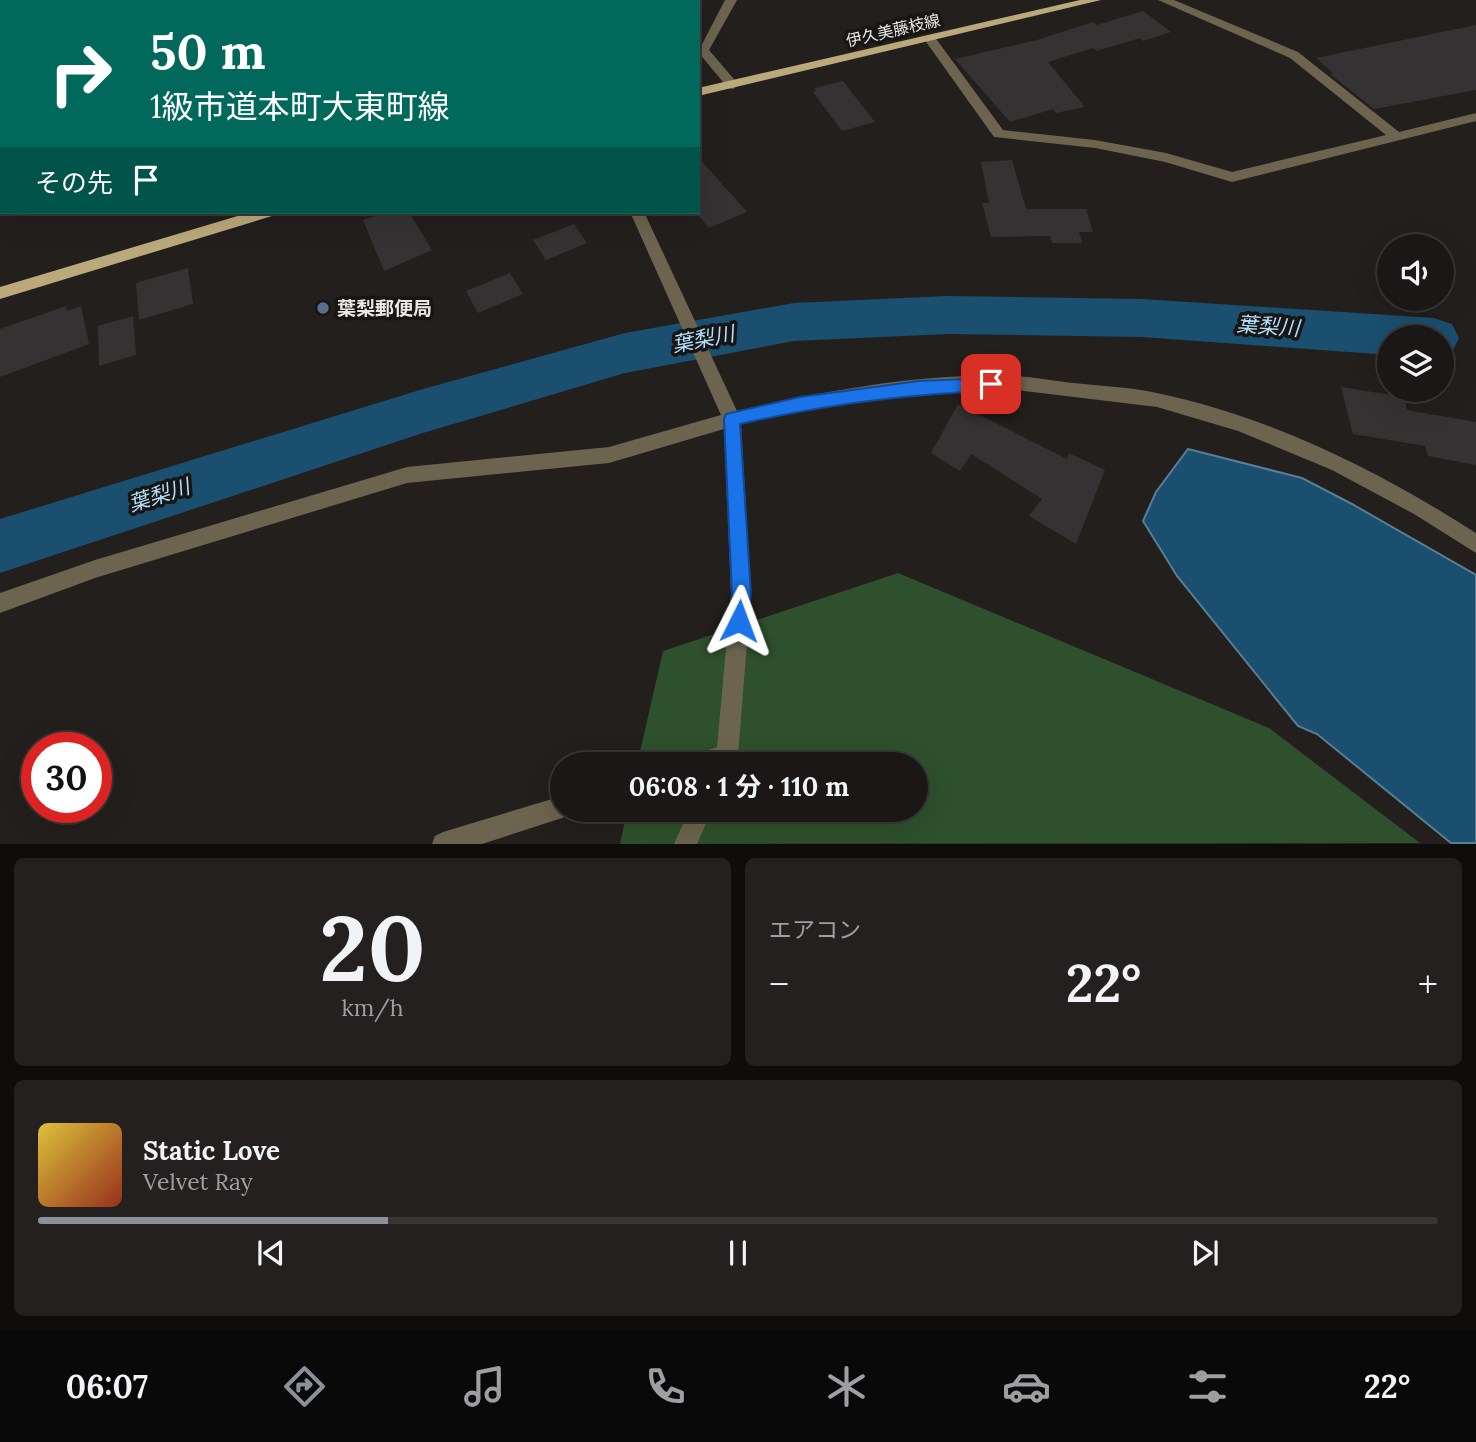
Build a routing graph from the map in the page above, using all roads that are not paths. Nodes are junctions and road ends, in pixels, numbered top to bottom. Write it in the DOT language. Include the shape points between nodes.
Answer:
graph roads {
  1 [pos="730,0"];
  2 [pos="1164,0"];
  3 [pos="1086,1"];
  4 [pos="930,39"];
  5 [pos="733,85"];
  6 [pos="700,92"];
  7 [pos="1476,117"];
  8 [pos="1397,136"];
  9 [pos="260,214"];
  10 [pos="638,214"];
  11 [pos="0,293"];
  12 [pos="732,419"];
  13 [pos="1476,544"];
  14 [pos="0,603"];
  15 [pos="726,752"];
  16 [pos="550,811"];
  17 [pos="695,822"];
  18 [pos="443,844"];
  19 [pos="685,844"];
  1 -- 5 [label="street" via="703,50"];
  2 -- 8 [label="street" via="1294,55"];
  3 -- 4 [label="main road, 伊久美藤枝線"];
  4 -- 5 [label="main road, 伊久美藤枝線"];
  4 -- 8 [label="street" via="999,135 1107,146 1232,177"];
  5 -- 6 [label="main road, 伊久美藤枝線"];
  7 -- 8 [label="street"];
  9 -- 11 [label="main road"];
  10 -- 12 [label="street"];
  12 -- 13 [label="street" via="919,387 1015,383 1157,400 1241,425 1338,464"];
  12 -- 14 [label="street" via="609,455 407,475 95,569"];
  12 -- 15 [label="street" via="741,594"];
  16 -- 18 [label="street"];
  17 -- 19 [label="street"];
}
